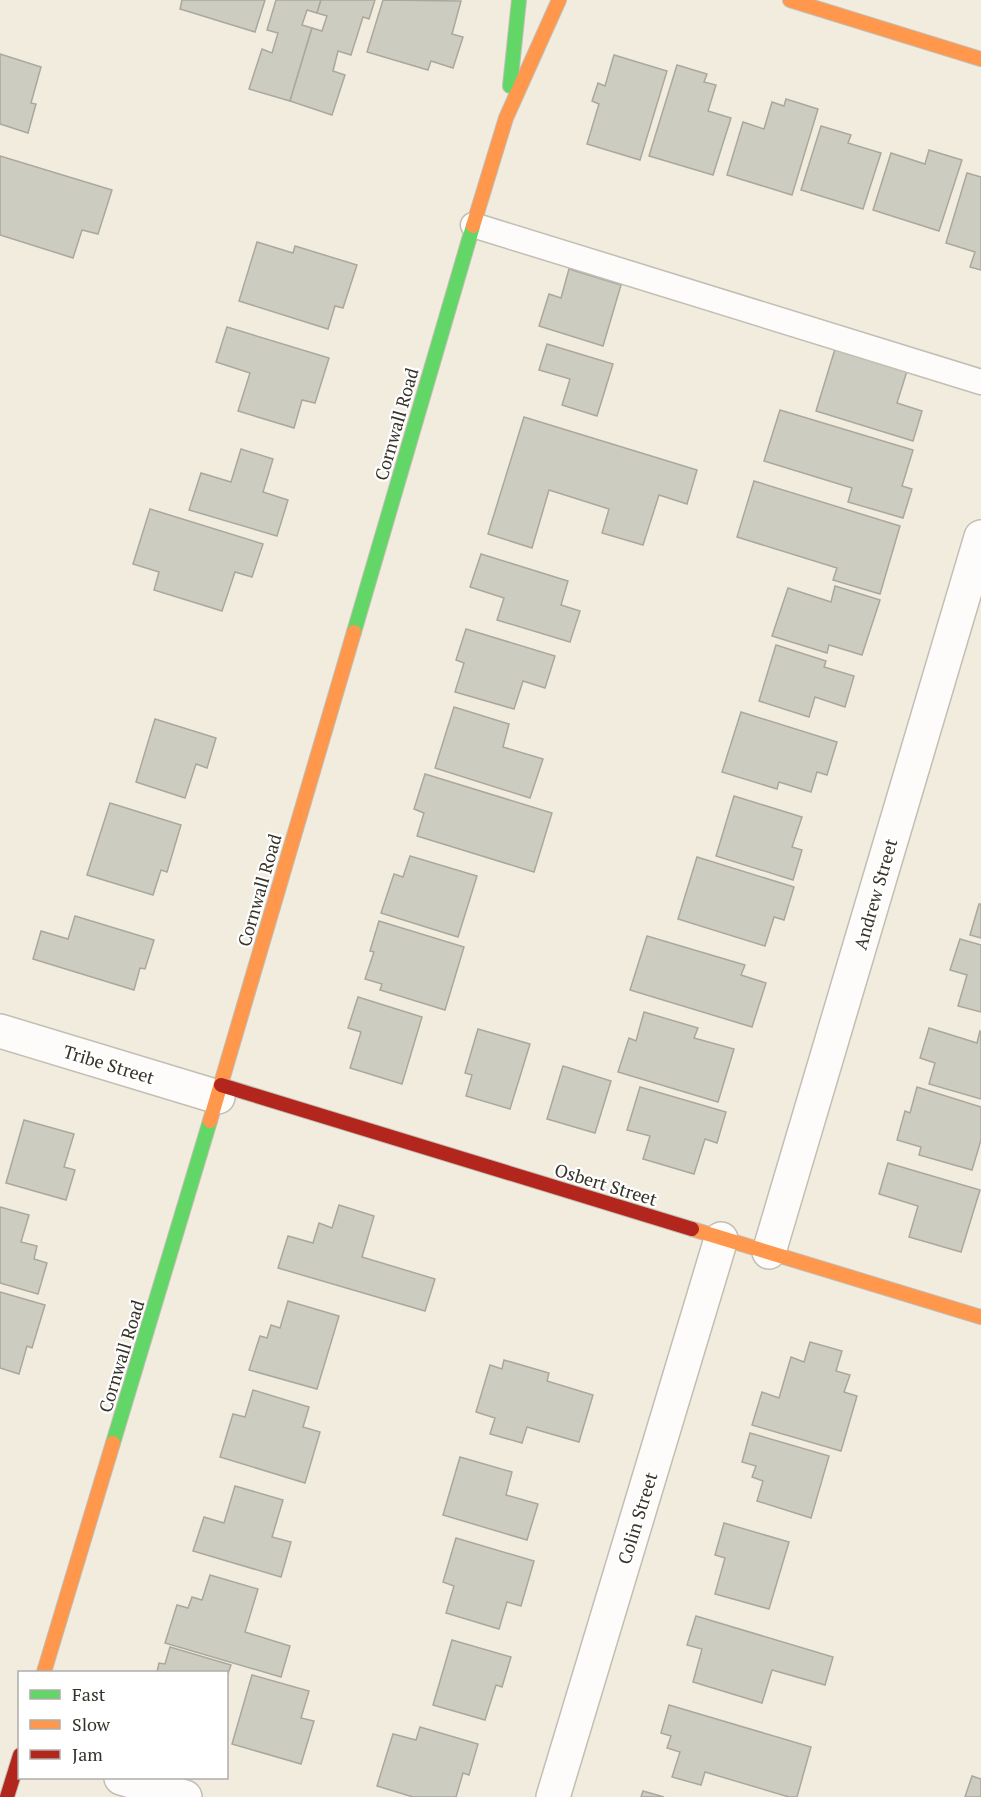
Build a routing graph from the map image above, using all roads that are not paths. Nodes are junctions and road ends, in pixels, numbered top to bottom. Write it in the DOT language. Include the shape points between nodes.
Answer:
graph roads {
  1 [pos="519,0"];
  2 [pos="559,0"];
  3 [pos="790,0"];
  4 [pos="981,59"];
  5 [pos="506,118"];
  6 [pos="473,225"];
  7 [pos="981,382"];
  8 [pos="981,537"];
  9 [pos="0,1031"];
  10 [pos="219,1091"];
  11 [pos="721,1239"];
  12 [pos="769,1252"];
  13 [pos="981,1317"];
  14 [pos="44,1671"];
  15 [pos="18,1761"];
  16 [pos="124,1779"];
  17 [pos="7,1797"];
  18 [pos="185,1797"];
  19 [pos="553,1797"];
  1 -- 5 [label="street, Cornwall Road"];
  2 -- 5 [label="street, Cornwall Road"];
  3 -- 4 [label="street"];
  5 -- 6 [label="street, Cornwall Road"];
  6 -- 7 [label="lane"];
  6 -- 10 [label="street, Cornwall Road"];
  8 -- 12 [label="street, Andrew Street"];
  9 -- 10 [label="street, Tribe Street"];
  10 -- 11 [label="street, Osbert Street"];
  10 -- 14 [label="street, Cornwall Road"];
  11 -- 12 [label="street, Osbert Street"];
  11 -- 19 [label="street, Colin Street"];
  12 -- 13 [label="street, Osbert Street"];
  15 -- 17 [label="street"];
  16 -- 18 [label="street"];
}
